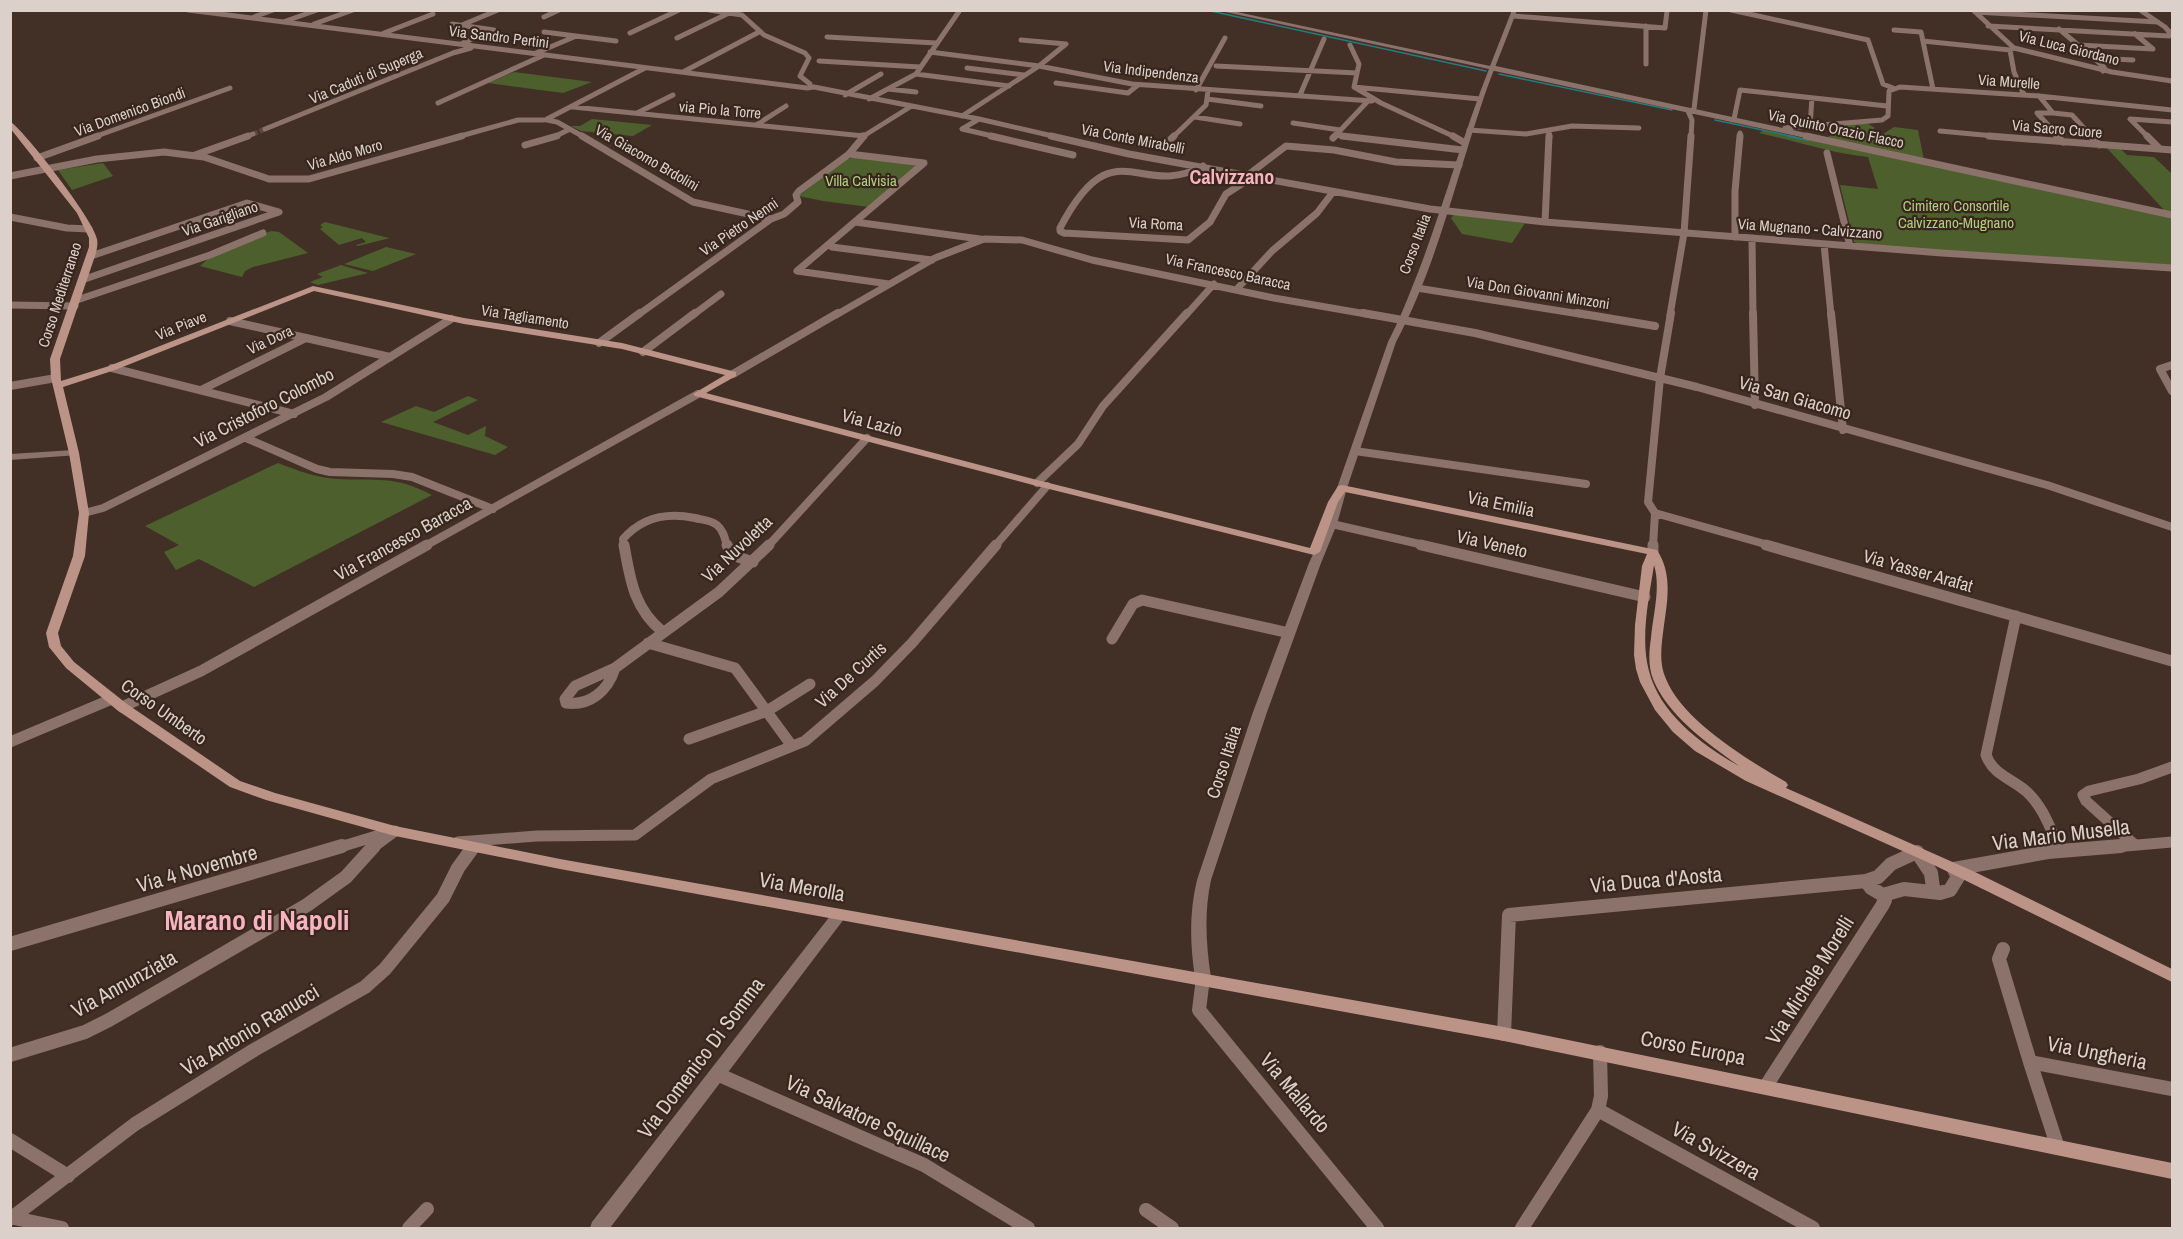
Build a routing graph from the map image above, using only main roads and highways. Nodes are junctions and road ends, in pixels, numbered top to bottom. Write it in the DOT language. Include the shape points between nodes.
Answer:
graph roads {
  1 [pos="10,123"];
  2 [pos="313,288"];
  3 [pos="57,381"];
  4 [pos="698,394"];
  5 [pos="1342,488"];
  6 [pos="84,513"];
  7 [pos="1653,552"];
  8 [pos="1314,558"];
  9 [pos="1827,812"];
  10 [pos="395,831"];
  11 [pos="2172,976"];
  12 [pos="1203,978"];
  13 [pos="2172,1171"];
  1 -- 3 [label="main road, Corso Mediterraneo" via="89,229 93,243 55,359"];
  2 -- 3 [label="main road, Via Piave" via="112,368"];
  2 -- 4 [label="main road, Via Tagliamento" via="451,319 643,352 733,374"];
  3 -- 6 [label="main road, Corso Mediterraneo"];
  4 -- 8 [label="main road, Via Lazio"];
  5 -- 7 [label="main road, Via Emilia"];
  5 -- 8 [label="main road, Corso Italia" via="1333,502"];
  6 -- 10 [label="main road, Corso Umberto" via="79,556 52,633 55,647 70,665 117,703 235,784"];
  7 -- 9 [label="main road" via="1661,568 1655,661 1661,682 1678,708 1736,758"];
  7 -- 9 [label="main road" via="1648,566 1640,662 1659,705 1686,735 1717,759 1767,787"];
  9 -- 11 [label="main road" via="1954,869"];
  10 -- 12 [label="main road, Via Merolla" via="838,915"];
  12 -- 13 [label="main road, Corso Europa" via="1766,1086"];
}
